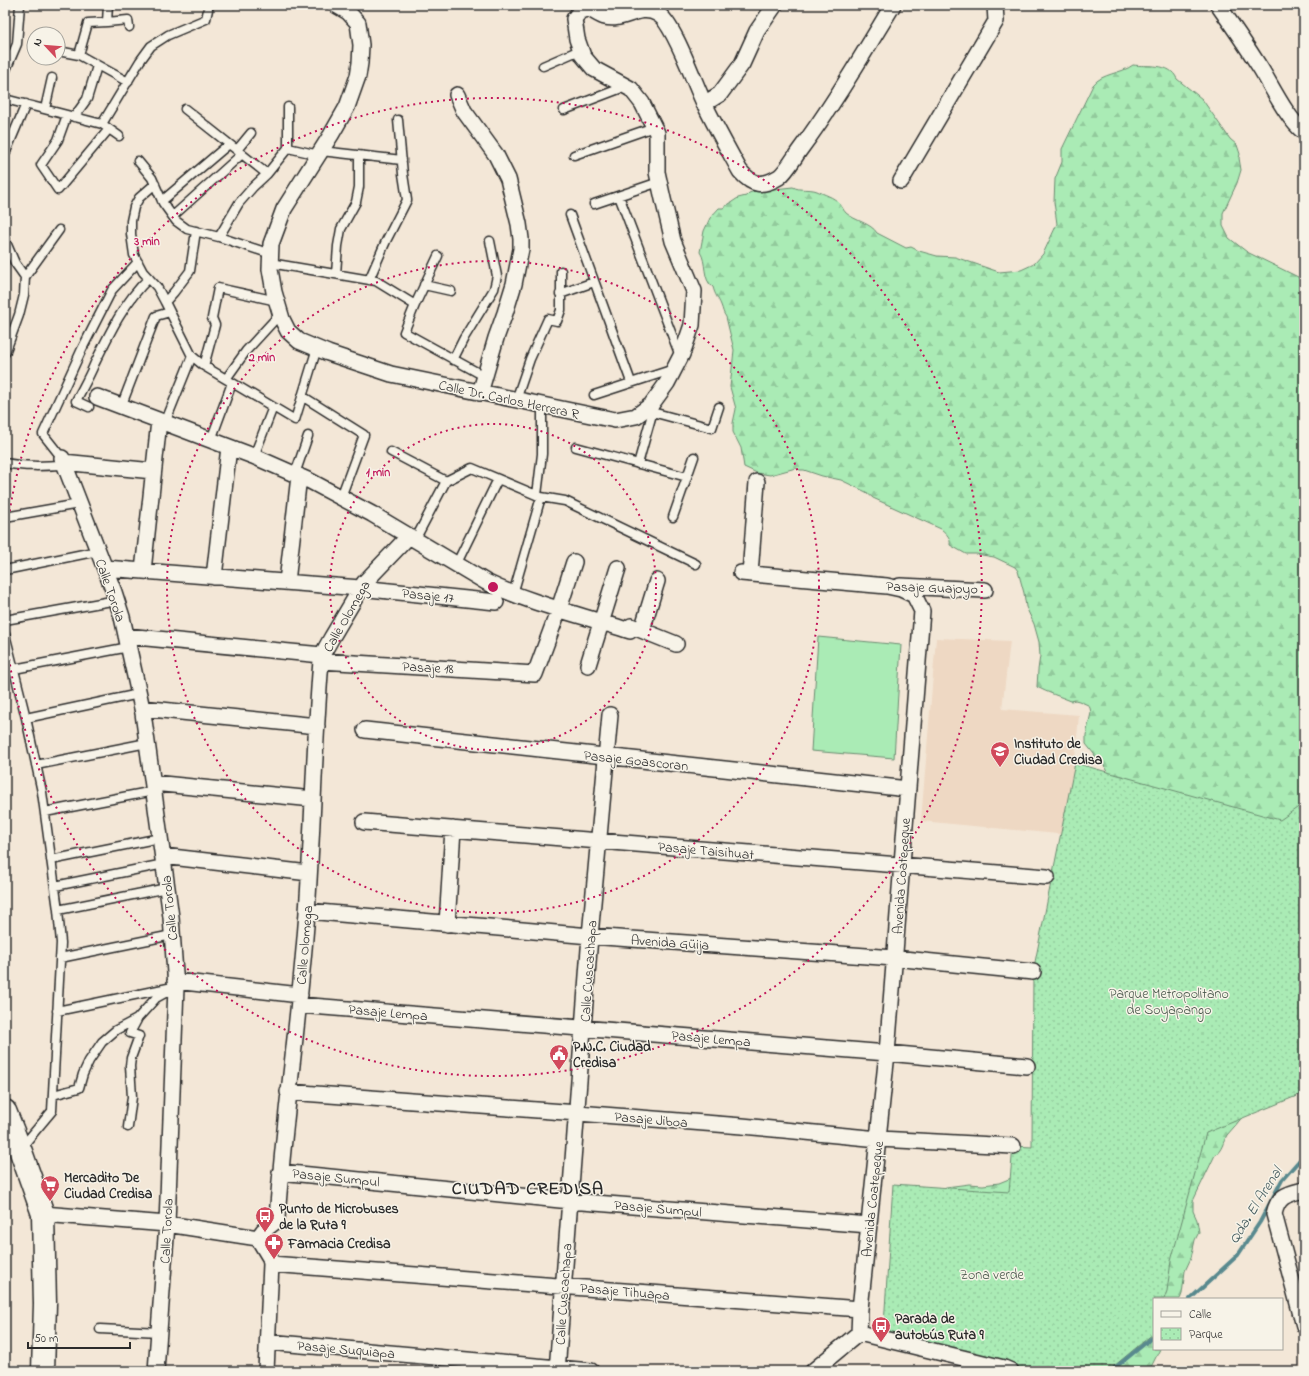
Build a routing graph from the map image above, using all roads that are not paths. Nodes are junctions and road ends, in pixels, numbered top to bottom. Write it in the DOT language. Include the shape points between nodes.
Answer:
graph roads {
  1 [pos="20,5"];
  2 [pos="108,5"];
  3 [pos="209,5"];
  4 [pos="336,5"];
  5 [pos="775,5"];
  6 [pos="893,5"];
  7 [pos="995,5"];
  8 [pos="1218,5"];
  9 [pos="577,8"];
  10 [pos="107,22"];
  11 [pos="129,28"];
  12 [pos="580,50"];
  13 [pos="66,53"];
  14 [pos="79,55"];
  15 [pos="97,66"];
  16 [pos="543,66"];
  17 [pos="5,72"];
  18 [pos="52,78"];
  19 [pos="128,82"];
  20 [pos="627,86"];
  21 [pos="456,95"];
  22 [pos="5,99"];
  23 [pos="26,104"];
  24 [pos="704,104"];
  25 [pos="288,107"];
  26 [pos="45,109"];
  27 [pos="185,109"];
  28 [pos="564,110"];
  29 [pos="71,116"];
  30 [pos="398,120"];
  31 [pos="105,127"];
  32 [pos="654,127"];
  33 [pos="1304,132"];
  34 [pos="251,133"];
  35 [pos="119,136"];
  36 [pos="229,144"];
  37 [pos="288,148"];
  38 [pos="239,152"];
  39 [pos="320,153"];
  40 [pos="5,154"];
  41 [pos="574,155"];
  42 [pos="359,156"];
  43 [pos="402,160"];
  44 [pos="138,161"];
  45 [pos="267,174"];
  46 [pos="901,181"];
  47 [pos="659,182"];
  48 [pos="155,184"];
  49 [pos="619,196"];
  50 [pos="162,201"];
  51 [pos="594,204"];
  52 [pos="570,215"];
  53 [pos="173,216"];
  54 [pos="59,230"];
  55 [pos="196,231"];
  56 [pos="218,237"];
  57 [pos="5,240"];
  58 [pos="490,241"];
  59 [pos="438,256"];
  60 [pos="271,259"];
  61 [pos="138,262"];
  62 [pos="561,271"];
  63 [pos="336,274"];
  64 [pos="25,277"];
  65 [pos="149,278"];
  66 [pos="369,280"];
  67 [pos="594,282"];
  68 [pos="424,284"];
  69 [pos="451,291"];
  70 [pos="560,294"];
  71 [pos="165,302"];
  72 [pos="415,305"];
  73 [pos="279,307"];
  74 [pos="170,312"];
  75 [pos="317,348"];
  76 [pos="5,353"];
  77 [pos="192,356"];
  78 [pos="453,360"];
  79 [pos="678,362"];
  80 [pos="204,366"];
  81 [pos="484,376"];
  82 [pos="229,381"];
  83 [pos="632,382"];
  84 [pos="480,393"];
  85 [pos="594,395"];
  86 [pos="302,396"];
  87 [pos="657,397"];
  88 [pos="516,400"];
  89 [pos="93,402"];
  90 [pos="542,406"];
  91 [pos="121,407"];
  92 [pos="273,407"];
  93 [pos="719,407"];
  94 [pos="652,412"];
  95 [pos="162,422"];
  96 [pos="308,436"];
  97 [pos="211,440"];
  98 [pos="229,447"];
  99 [pos="576,447"];
  100 [pos="391,452"];
  101 [pos="254,456"];
  102 [pos="694,457"];
  103 [pos="63,462"];
  104 [pos="5,463"];
  105 [pos="638,464"];
  106 [pos="154,472"];
  107 [pos="297,475"];
  108 [pos="687,477"];
  109 [pos="498,479"];
  110 [pos="446,481"];
  111 [pos="757,482"];
  112 [pos="539,496"];
  113 [pos="341,497"];
  114 [pos="79,504"];
  115 [pos="5,517"];
  116 [pos="673,517"];
  117 [pos="412,538"];
  118 [pos="98,552"];
  119 [pos="574,562"];
  120 [pos="456,564"];
  121 [pos="696,564"];
  122 [pos="105,568"];
  123 [pos="618,568"];
  124 [pos="5,570"];
  125 [pos="143,571"];
  126 [pos="214,577"];
  127 [pos="657,581"];
  128 [pos="287,582"];
  129 [pos="879,585"];
  130 [pos="360,588"];
  131 [pos="985,590"];
  132 [pos="513,594"];
  133 [pos="117,600"];
  134 [pos="496,602"];
  135 [pos="559,609"];
  136 [pos="5,620"];
  137 [pos="602,622"];
  138 [pos="642,630"];
  139 [pos="5,634"];
  140 [pos="127,642"];
  141 [pos="676,644"];
  142 [pos="322,658"];
  143 [pos="588,665"];
  144 [pos="14,669"];
  145 [pos="141,701"];
  146 [pos="610,715"];
  147 [pos="26,718"];
  148 [pos="317,726"];
  149 [pos="365,730"];
  150 [pos="147,743"];
  151 [pos="607,756"];
  152 [pos="36,765"];
  153 [pos="153,787"];
  154 [pos="908,789"];
  155 [pos="313,799"];
  156 [pos="45,812"];
  157 [pos="364,822"];
  158 [pos="454,829"];
  159 [pos="160,838"];
  160 [pos="599,841"];
  161 [pos="51,860"];
  162 [pos="163,860"];
  163 [pos="902,866"];
  164 [pos="309,873"];
  165 [pos="1048,877"];
  166 [pos="55,886"];
  167 [pos="167,888"];
  168 [pos="58,910"];
  169 [pos="307,911"];
  170 [pos="447,924"];
  171 [pos="172,935"];
  172 [pos="590,936"];
  173 [pos="60,958"];
  174 [pos="894,958"];
  175 [pos="1033,972"];
  176 [pos="176,984"];
  177 [pos="300,1000"];
  178 [pos="58,1010"];
  179 [pos="137,1019"];
  180 [pos="584,1028"];
  181 [pos="887,1052"];
  182 [pos="1027,1066"];
  183 [pos="288,1092"];
  184 [pos="53,1095"];
  185 [pos="5,1111"];
  186 [pos="578,1113"];
  187 [pos="128,1127"];
  188 [pos="879,1139"];
  189 [pos="1013,1146"];
  190 [pos="20,1149"];
  191 [pos="280,1172"];
  192 [pos="1304,1190"];
  193 [pos="570,1201"];
  194 [pos="43,1214"];
  195 [pos="167,1224"];
  196 [pos="869,1225"];
  197 [pos="258,1238"];
  198 [pos="271,1264"];
  199 [pos="564,1286"];
  200 [pos="860,1309"];
  201 [pos="1304,1326"];
  202 [pos="100,1328"];
  203 [pos="159,1332"];
  204 [pos="859,1333"];
  205 [pos="268,1342"];
  206 [pos="558,1369"];
  207 [pos="43,1371"];
  208 [pos="156,1371"];
  209 [pos="266,1371"];
  210 [pos="592,1371"];
  211 [pos="813,1371"];
  212 [pos="1011,1371"];
  1 -- 17 [label="lane" via="17,44"];
  2 -- 10 [label="lane"];
  3 -- 19 [label="lane" via="206,19 168,35 151,46"];
  4 -- 39 [label="street, Calle Dr. Carlos Herrera R" via="348,12 358,23 360,63 347,107"];
  5 -- 24 [label="street" via="757,31 742,64 720,94"];
  6 -- 24 [label="street" via="821,122 781,176 758,185 747,179 740,171"];
  7 -- 46 [label="street" via="996,21"];
  8 -- 33 [label="street" via="1286,109"];
  9 -- 12 [label="street, Calle Dr. Carlos Herrera R" via="574,19"];
  9 -- 24 [label="street" via="617,18 630,12 647,10 659,14 674,34"];
  10 -- 11 [label="lane" via="128,20"];
  10 -- 14 [label="lane" via="88,23"];
  12 -- 16 [label="lane"];
  12 -- 20 [label="street, Calle Dr. Carlos Herrera R" via="594,69"];
  13 -- 14 [label="lane"];
  14 -- 15 [label="lane"];
  15 -- 19 [label="lane"];
  15 -- 29 [label="lane" via="87,99"];
  18 -- 26 [label="lane"];
  19 -- 31 [label="lane"];
  20 -- 28 [label="lane"];
  20 -- 32 [label="street, Calle Dr. Carlos Herrera R" via="642,104"];
  21 -- 81 [label="street" via="464,111 496,155 508,179 520,224 521,249 514,284"];
  22 -- 23 [label="lane"];
  23 -- 26 [label="lane"];
  23 -- 40 [label="lane"];
  25 -- 37 [label="lane"];
  26 -- 29 [label="lane"];
  27 -- 36 [label="lane"];
  29 -- 31 [label="lane"];
  29 -- 31 [label="lane" via="41,165 58,190"];
  30 -- 43 [label="lane"];
  31 -- 35 [label="lane"];
  32 -- 41 [label="lane"];
  32 -- 47 [label="street, Calle Dr. Carlos Herrera R" via="657,133"];
  34 -- 38 [label="lane"];
  36 -- 38 [label="lane"];
  36 -- 50 [label="lane"];
  37 -- 39 [label="lane"];
  37 -- 45 [label="lane"];
  38 -- 45 [label="lane"];
  38 -- 53 [label="lane"];
  39 -- 42 [label="lane"];
  39 -- 60 [label="street, Calle Dr. Carlos Herrera R" via="284,209 271,244"];
  42 -- 43 [label="lane"];
  42 -- 63 [label="lane" via="359,187 356,202 341,229"];
  43 -- 66 [label="lane" via="407,200"];
  44 -- 48 [label="lane"];
  45 -- 56 [label="lane" via="239,203"];
  47 -- 49 [label="lane"];
  47 -- 79 [label="street, Calle Dr. Carlos Herrera R" via="673,241 694,291 692,325"];
  48 -- 50 [label="lane"];
  48 -- 61 [label="lane" via="139,198 134,207 131,234 134,256"];
  49 -- 51 [label="lane"];
  49 -- 79 [label="lane"];
  50 -- 53 [label="lane"];
  52 -- 67 [label="lane"];
  53 -- 55 [label="lane" via="187,229"];
  54 -- 64 [label="lane"];
  55 -- 56 [label="lane"];
  55 -- 71 [label="lane" via="190,271"];
  56 -- 60 [label="lane"];
  57 -- 64 [label="lane" via="15,263"];
  58 -- 78 [label="lane" via="497,276 494,288"];
  59 -- 68 [label="lane"];
  60 -- 63 [label="lane"];
  60 -- 73 [label="street, Calle Dr. Carlos Herrera R" via="270,269"];
  61 -- 65 [label="lane"];
  61 -- 103 [label="lane" via="112,290 43,434"];
  62 -- 70 [label="lane"];
  63 -- 66 [label="lane"];
  64 -- 76 [label="lane" via="19,315"];
  65 -- 71 [label="lane"];
  65 -- 89 [label="lane" via="117,318 76,401"];
  66 -- 72 [label="lane" via="376,281"];
  67 -- 70 [label="lane"];
  67 -- 83 [label="lane"];
  68 -- 69 [label="lane"];
  68 -- 72 [label="lane"];
  70 -- 88 [label="lane" via="561,310 557,321 548,319 530,359"];
  71 -- 74 [label="lane"];
  72 -- 78 [label="lane" via="404,332"];
  73 -- 75 [label="street, Calle Dr. Carlos Herrera R" via="288,331 299,341"];
  73 -- 80 [label="lane" via="218,288 212,318 215,325"];
  73 -- 82 [label="lane" via="246,351"];
  74 -- 77 [label="lane"];
  74 -- 91 [label="lane" via="156,316"];
  75 -- 84 [label="street, Calle Dr. Carlos Herrera R" via="390,374"];
  75 -- 86 [label="lane"];
  77 -- 80 [label="lane"];
  77 -- 95 [label="lane"];
  78 -- 81 [label="lane"];
  79 -- 83 [label="lane"];
  79 -- 87 [label="street, Calle Dr. Carlos Herrera R"];
  80 -- 82 [label="lane"];
  81 -- 84 [label="street"];
  82 -- 92 [label="lane"];
  82 -- 97 [label="lane"];
  83 -- 85 [label="lane"];
  84 -- 88 [label="street, Calle Dr. Carlos Herrera R"];
  86 -- 92 [label="lane" via="294,420"];
  86 -- 113 [label="lane" via="364,435"];
  87 -- 90 [label="street, Calle Dr. Carlos Herrera R" via="652,405 636,416 615,420"];
  87 -- 94 [label="lane"];
  88 -- 90 [label="street, Calle Dr. Carlos Herrera R"];
  89 -- 91 [label="street"];
  90 -- 112 [label="lane"];
  91 -- 95 [label="street"];
  92 -- 101 [label="lane"];
  93 -- 94 [label="lane" via="712,428"];
  94 -- 105 [label="lane"];
  95 -- 97 [label="street"];
  95 -- 106 [label="street"];
  96 -- 107 [label="lane"];
  97 -- 98 [label="street"];
  98 -- 101 [label="street"];
  98 -- 126 [label="street"];
  99 -- 105 [label="lane"];
  100 -- 110 [label="lane"];
  101 -- 107 [label="street"];
  102 -- 108 [label="lane"];
  103 -- 104 [label="lane" via="32,467"];
  103 -- 106 [label="street"];
  103 -- 114 [label="street, Calle Torola"];
  105 -- 108 [label="lane"];
  106 -- 125 [label="street"];
  107 -- 113 [label="street"];
  107 -- 128 [label="street"];
  108 -- 116 [label="lane"];
  109 -- 110 [label="lane" via="472,468"];
  109 -- 112 [label="lane"];
  109 -- 120 [label="lane"];
  110 -- 117 [label="lane"];
  111 -- 129 [label="street, Avenida Coatepeque" via="746,573"];
  112 -- 121 [label="lane" via="565,500"];
  112 -- 132 [label="lane"];
  113 -- 117 [label="street"];
  114 -- 115 [label="lane"];
  114 -- 118 [label="street, Calle Torola"];
  117 -- 120 [label="street"];
  117 -- 130 [label="street, Calle Olomega" via="373,571"];
  118 -- 122 [label="street, Calle Torola"];
  118 -- 124 [label="lane"];
  119 -- 135 [label="street"];
  120 -- 132 [label="street"];
  122 -- 125 [label="street, Pasaje 17"];
  122 -- 133 [label="street, Calle Torola"];
  123 -- 137 [label="street"];
  125 -- 126 [label="street, Pasaje 17"];
  126 -- 128 [label="street, Pasaje 17"];
  127 -- 138 [label="street"];
  128 -- 130 [label="street, Pasaje 17"];
  129 -- 131 [label="street, Pasaje Guajoyo"];
  129 -- 154 [label="street, Avenida Coatepeque" via="901,589 914,595 922,611"];
  130 -- 134 [label="street, Pasaje 17"];
  130 -- 142 [label="street, Calle Olomega"];
  132 -- 135 [label="street"];
  133 -- 136 [label="lane"];
  133 -- 140 [label="street, Calle Torola"];
  135 -- 137 [label="street"];
  135 -- 142 [label="street, Pasaje 18" via="535,674"];
  137 -- 138 [label="street" via="630,631 631,626"];
  137 -- 143 [label="street"];
  138 -- 141 [label="street"];
  139 -- 144 [label="lane"];
  140 -- 142 [label="street, Pasaje 18"];
  140 -- 144 [label="lane"];
  140 -- 145 [label="street, Calle Torola"];
  142 -- 148 [label="street, Calle Olomega"];
  144 -- 147 [label="lane"];
  145 -- 147 [label="lane"];
  145 -- 148 [label="street"];
  145 -- 150 [label="street, Calle Torola"];
  146 -- 151 [label="street, Calle Cuscachapa"];
  147 -- 152 [label="lane"];
  148 -- 155 [label="street, Calle Olomega"];
  149 -- 151 [label="street, Pasaje Goascoran"];
  150 -- 152 [label="lane"];
  150 -- 153 [label="street, Calle Torola"];
  151 -- 154 [label="street, Pasaje Goascoran"];
  151 -- 160 [label="street, Calle Cuscachapa"];
  152 -- 156 [label="lane"];
  153 -- 155 [label="street"];
  153 -- 156 [label="lane"];
  153 -- 159 [label="street, Calle Torola"];
  154 -- 163 [label="street, Avenida Coatepeque"];
  155 -- 164 [label="street, Calle Olomega"];
  156 -- 161 [label="lane"];
  157 -- 158 [label="street, Pasaje Taisihuat"];
  158 -- 160 [label="street, Pasaje Taisihuat"];
  158 -- 170 [label="street"];
  159 -- 161 [label="lane"];
  159 -- 162 [label="street, Calle Torola"];
  160 -- 163 [label="street, Pasaje Taisihuat"];
  160 -- 172 [label="street, Calle Cuscachapa"];
  161 -- 166 [label="lane"];
  162 -- 164 [label="street"];
  162 -- 166 [label="lane"];
  162 -- 167 [label="street, Calle Torola"];
  163 -- 165 [label="street, Pasaje Taisihuat"];
  163 -- 174 [label="street, Avenida Coatepeque"];
  164 -- 169 [label="street, Calle Olomega"];
  166 -- 168 [label="lane"];
  167 -- 168 [label="lane"];
  167 -- 171 [label="street, Calle Torola"];
  168 -- 173 [label="lane"];
  169 -- 170 [label="street, Avenida Güija"];
  169 -- 177 [label="street, Calle Olomega"];
  170 -- 172 [label="street, Avenida Güija"];
  171 -- 173 [label="lane"];
  171 -- 176 [label="street, Calle Torola"];
  172 -- 174 [label="street, Avenida Güija"];
  172 -- 180 [label="street, Calle Cuscachapa"];
  173 -- 178 [label="lane"];
  174 -- 175 [label="street, Avenida Güija"];
  174 -- 181 [label="street, Avenida Coatepeque"];
  176 -- 177 [label="street, Pasaje Lempa"];
  176 -- 178 [label="lane"];
  176 -- 179 [label="lane" via="156,998"];
  176 -- 195 [label="street, Calle Torola"];
  177 -- 180 [label="street, Pasaje Lempa"];
  177 -- 183 [label="street, Calle Olomega"];
  178 -- 184 [label="lane"];
  179 -- 184 [label="lane" via="116,1030 102,1042 89,1061 79,1088"];
  179 -- 187 [label="lane" via="130,1033 139,1036 130,1066 131,1105"];
  180 -- 181 [label="street, Pasaje Lempa"];
  180 -- 186 [label="street, Calle Cuscachapa"];
  181 -- 182 [label="street, Pasaje Lempa"];
  181 -- 188 [label="street, Avenida Coatepeque"];
  183 -- 186 [label="street, Pasaje Jiboa"];
  183 -- 191 [label="street, Calle Olomega"];
  184 -- 190 [label="lane" via="52,1111"];
  185 -- 190 [label="street"];
  186 -- 188 [label="street, Pasaje Jiboa"];
  186 -- 193 [label="street, Calle Cuscachapa"];
  188 -- 189 [label="street, Pasaje Jiboa"];
  188 -- 196 [label="street, Avenida Coatepeque"];
  190 -- 194 [label="street"];
  191 -- 193 [label="street, Pasaje Sumpul"];
  191 -- 197 [label="street, Calle Olomega" via="277,1220"];
  192 -- 201 [label="street" via="1287,1194 1282,1198 1274,1214"];
  193 -- 196 [label="street, Pasaje Sumpul"];
  193 -- 199 [label="street, Calle Cuscachapa"];
  194 -- 195 [label="street"];
  194 -- 207 [label="street"];
  195 -- 197 [label="street"];
  195 -- 203 [label="street, Calle Torola"];
  196 -- 200 [label="street, Avenida Coatepeque"];
  197 -- 198 [label="street"];
  198 -- 199 [label="street, Pasaje Tihuapa"];
  198 -- 205 [label="street"];
  199 -- 200 [label="street, Pasaje Tihuapa"];
  199 -- 206 [label="street, Calle Cuscachapa"];
  200 -- 204 [label="street, Avenida Coatepeque"];
  202 -- 203 [label="lane"];
  203 -- 208 [label="street, Calle Torola"];
  204 -- 211 [label="street"];
  204 -- 212 [label="street"];
  205 -- 206 [label="street, Pasaje Suquiapa"];
  205 -- 209 [label="street"];
  206 -- 210 [label="street, Pasaje Suquiapa"];
}
